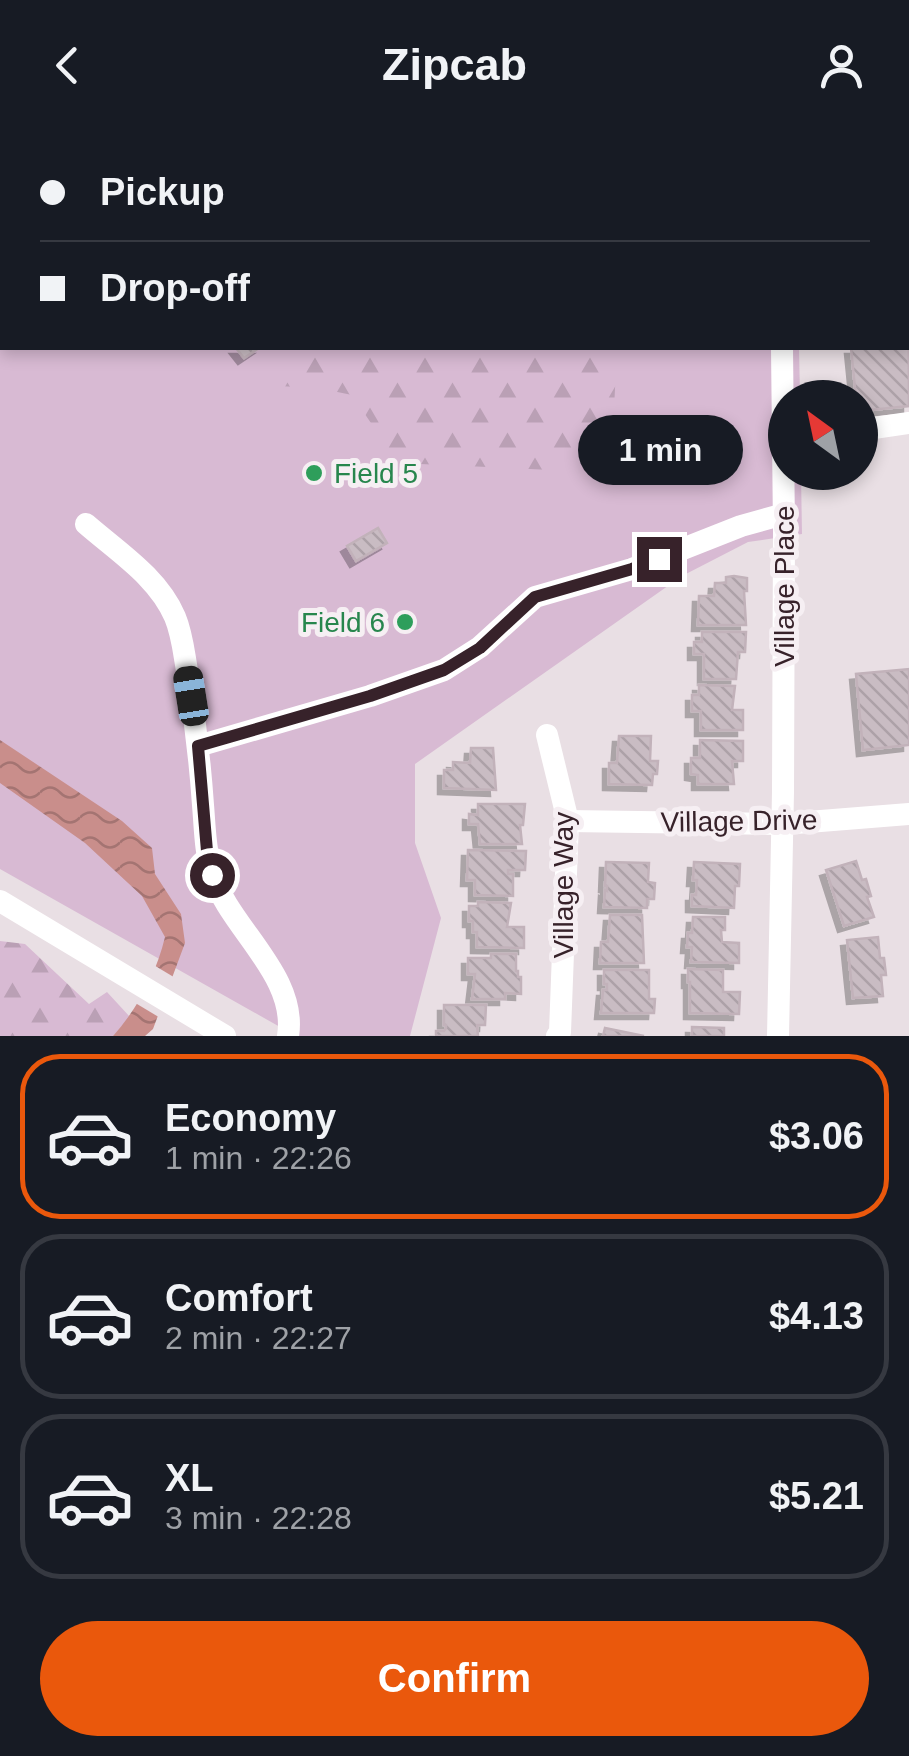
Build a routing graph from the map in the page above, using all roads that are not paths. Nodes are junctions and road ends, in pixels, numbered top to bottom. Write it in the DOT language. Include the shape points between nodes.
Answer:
graph roads {
  1 [pos="782,350"];
  2 [pos="783,380"];
  3 [pos="909,423"];
  4 [pos="878,427"];
  5 [pos="784,490"];
  6 [pos="784,514"];
  7 [pos="86,524"];
  8 [pos="547,735"];
  9 [pos="198,746"];
  10 [pos="909,814"];
  11 [pos="568,821"];
  12 [pos="783,824"];
  13 [pos="0,901"];
  14 [pos="225,1036"];
  15 [pos="288,1036"];
  16 [pos="557,1036"];
  17 [pos="778,1036"];
  1 -- 2 [label="street, Village Place"];
  3 -- 4 [label="street"];
  5 -- 6 [label="street, Village Place"];
  6 -- 9 [label="street" via="535,597 480,648 444,670"];
  6 -- 12 [label="street, Village Place"];
  7 -- 9 [label="street" via="156,585 174,616"];
  8 -- 11 [label="street, Village Way"];
  9 -- 15 [label="street" via="212,875 275,977 289,1013"];
  10 -- 12 [label="street, Village Drive"];
  11 -- 12 [label="street, Village Drive"];
  11 -- 16 [label="street, Village Way"];
  12 -- 17 [label="street, Village Place"];
  13 -- 14 [label="street"];
}
